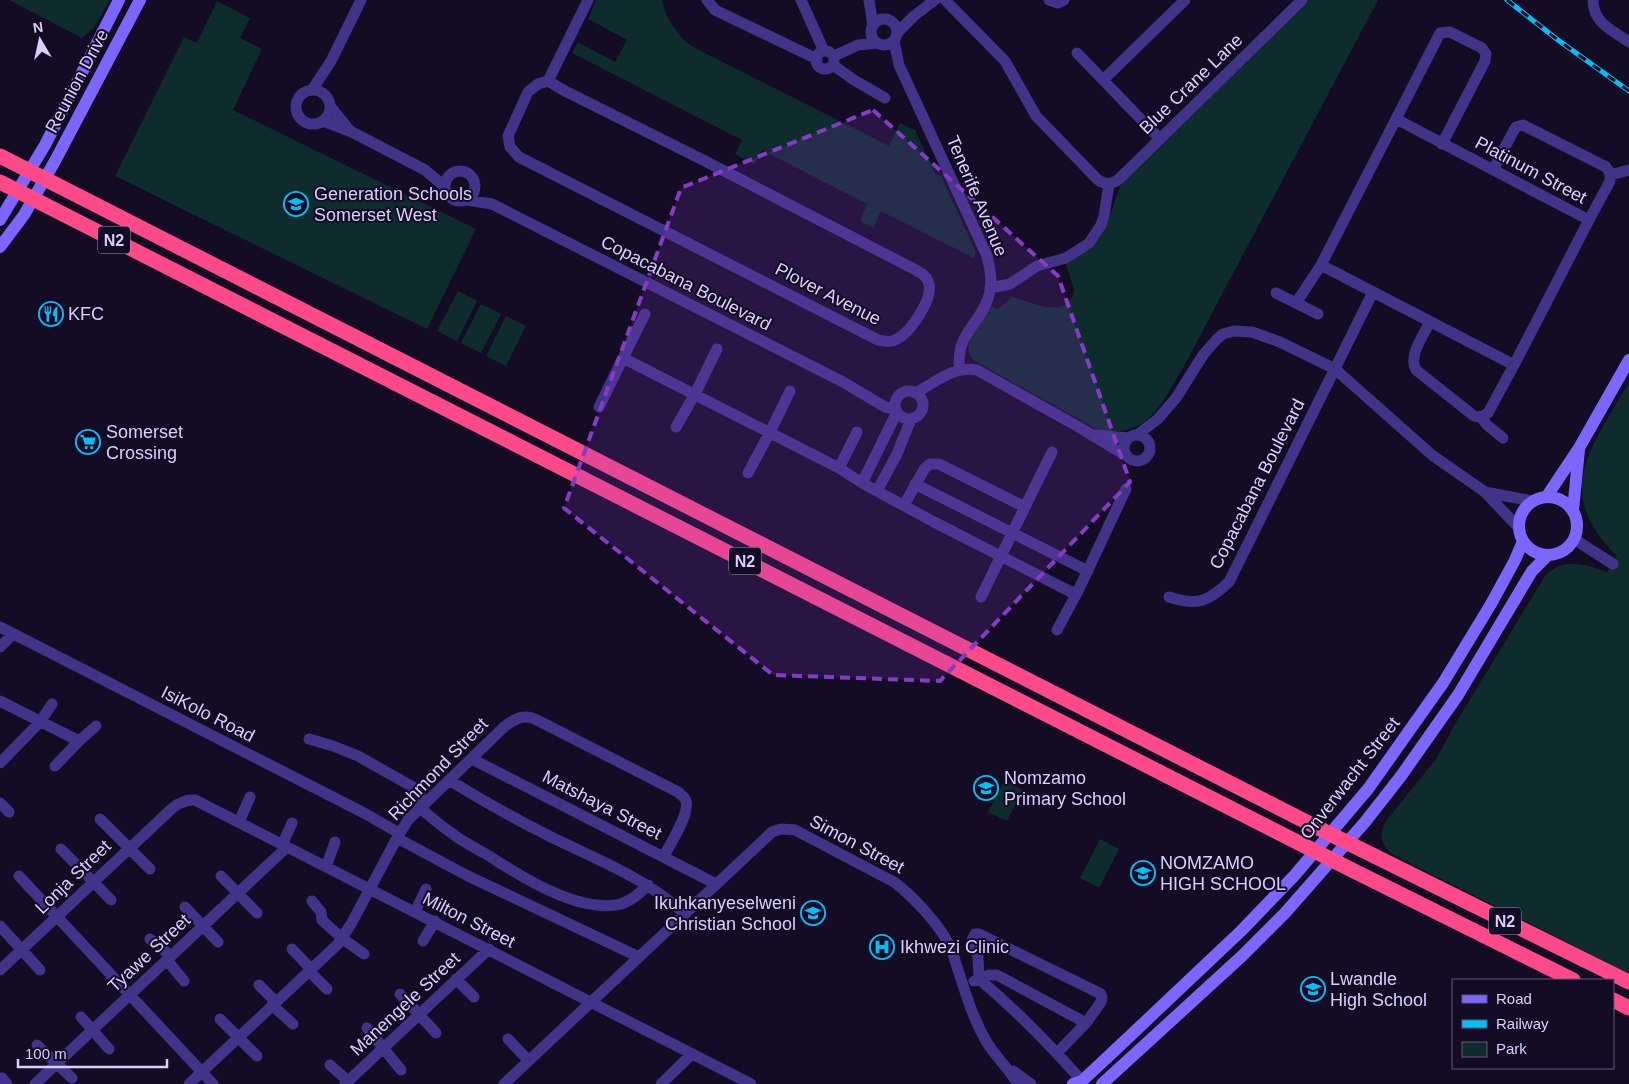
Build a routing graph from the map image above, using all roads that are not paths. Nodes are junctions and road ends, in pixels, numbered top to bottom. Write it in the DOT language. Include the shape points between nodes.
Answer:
graph roads {
  1 [pos="119,0"];
  2 [pos="140,0"];
  3 [pos="362,0"];
  4 [pos="588,0"];
  5 [pos="706,0"];
  6 [pos="801,0"];
  7 [pos="869,0"];
  8 [pos="935,0"];
  9 [pos="945,0"];
  10 [pos="1049,0"];
  11 [pos="1064,0"];
  12 [pos="1185,0"];
  13 [pos="1593,0"];
  14 [pos="1297,2"];
  15 [pos="914,16"];
  16 [pos="887,20"];
  17 [pos="876,37"];
  18 [pos="896,37"];
  19 [pos="1629,42"];
  20 [pos="1078,53"];
  21 [pos="827,58"];
  22 [pos="331,61"];
  23 [pos="898,65"];
  24 [pos="1104,79"];
  25 [pos="548,81"];
  26 [pos="312,90"];
  27 [pos="885,98"];
  28 [pos="328,101"];
  29 [pos="1396,119"];
  30 [pos="323,121"];
  31 [pos="352,132"];
  32 [pos="1160,138"];
  33 [pos="1442,144"];
  34 [pos="0,156"];
  35 [pos="425,170"];
  36 [pos="1493,170"];
  37 [pos="1629,170"];
  38 [pos="30,171"];
  39 [pos="451,175"];
  40 [pos="1610,175"];
  41 [pos="45,179"];
  42 [pos="0,182"];
  43 [pos="1109,184"];
  44 [pos="475,186"];
  45 [pos="445,187"];
  46 [pos="18,191"];
  47 [pos="33,198"];
  48 [pos="466,200"];
  49 [pos="492,204"];
  50 [pos="0,220"];
  51 [pos="1589,220"];
  52 [pos="0,248"];
  53 [pos="1321,265"];
  54 [pos="990,288"];
  55 [pos="1373,292"];
  56 [pos="1276,293"];
  57 [pos="1296,303"];
  58 [pos="645,314"];
  59 [pos="1318,314"];
  60 [pos="1430,322"];
  61 [pos="717,349"];
  62 [pos="624,358"];
  63 [pos="1629,360"];
  64 [pos="1514,365"];
  65 [pos="959,370"];
  66 [pos="1335,370"];
  67 [pos="935,383"];
  68 [pos="790,391"];
  69 [pos="915,393"];
  70 [pos="695,394"];
  71 [pos="896,406"];
  72 [pos="922,406"];
  73 [pos="599,407"];
  74 [pos="1481,417"];
  75 [pos="911,419"];
  76 [pos="1158,419"];
  77 [pos="676,427"];
  78 [pos="770,432"];
  79 [pos="857,432"];
  80 [pos="1092,435"];
  81 [pos="1132,437"];
  82 [pos="1503,438"];
  83 [pos="1149,444"];
  84 [pos="1579,448"];
  85 [pos="1052,452"];
  86 [pos="1125,455"];
  87 [pos="839,468"];
  88 [pos="748,473"];
  89 [pos="862,483"];
  90 [pos="915,484"];
  91 [pos="1126,489"];
  92 [pos="877,491"];
  93 [pos="1485,492"];
  94 [pos="1547,496"];
  95 [pos="1532,501"];
  96 [pos="904,505"];
  97 [pos="1025,507"];
  98 [pos="1573,510"];
  99 [pos="1518,527"];
  100 [pos="1013,532"];
  101 [pos="1574,539"];
  102 [pos="1523,541"];
  103 [pos="1548,555"];
  104 [pos="1001,557"];
  105 [pos="1613,564"];
  106 [pos="1088,570"];
  107 [pos="1078,591"];
  108 [pos="981,597"];
  109 [pos="1169,597"];
  110 [pos="0,628"];
  111 [pos="1057,630"];
  112 [pos="13,634"];
  113 [pos="0,647"];
  114 [pos="0,701"];
  115 [pos="52,704"];
  116 [pos="40,722"];
  117 [pos="96,726"];
  118 [pos="309,739"];
  119 [pos="79,741"];
  120 [pos="472,759"];
  121 [pos="0,763"];
  122 [pos="55,766"];
  123 [pos="449,780"];
  124 [pos="250,797"];
  125 [pos="0,803"];
  126 [pos="420,808"];
  127 [pos="171,809"];
  128 [pos="9,812"];
  129 [pos="100,819"];
  130 [pos="238,822"];
  131 [pos="292,822"];
  132 [pos="1330,834"];
  133 [pos="398,835"];
  134 [pos="335,842"];
  135 [pos="1348,842"];
  136 [pos="285,846"];
  137 [pos="129,848"];
  138 [pos="61,849"];
  139 [pos="1315,851"];
  140 [pos="664,856"];
  141 [pos="1332,859"];
  142 [pos="326,867"];
  143 [pos="150,869"];
  144 [pos="19,876"];
  145 [pos="221,876"];
  146 [pos="92,882"];
  147 [pos="716,884"];
  148 [pos="648,885"];
  149 [pos="369,888"];
  150 [pos="426,889"];
  151 [pos="237,894"];
  152 [pos="112,900"];
  153 [pos="312,901"];
  154 [pos="185,907"];
  155 [pos="415,912"];
  156 [pos="257,913"];
  157 [pos="685,914"];
  158 [pos="57,916"];
  159 [pos="434,921"];
  160 [pos="0,926"];
  161 [pos="203,926"];
  162 [pos="150,938"];
  163 [pos="343,939"];
  164 [pos="423,941"];
  165 [pos="218,942"];
  166 [pos="292,949"];
  167 [pos="489,949"];
  168 [pos="21,950"];
  169 [pos="364,954"];
  170 [pos="639,956"];
  171 [pos="169,958"];
  172 [pos="0,970"];
  173 [pos="40,970"];
  174 [pos="310,970"];
  175 [pos="456,979"];
  176 [pos="979,979"];
  177 [pos="1571,979"];
  178 [pos="184,981"];
  179 [pos="1629,982"];
  180 [pos="259,985"];
  181 [pos="964,986"];
  182 [pos="327,989"];
  183 [pos="400,994"];
  184 [pos="129,995"];
  185 [pos="474,997"];
  186 [pos="1614,1000"];
  187 [pos="591,1003"];
  188 [pos="274,1004"];
  189 [pos="1629,1008"];
  190 [pos="419,1014"];
  191 [pos="81,1017"];
  192 [pos="220,1019"];
  193 [pos="1086,1023"];
  194 [pos="293,1024"];
  195 [pos="367,1028"];
  196 [pos="92,1030"];
  197 [pos="436,1033"];
  198 [pos="238,1038"];
  199 [pos="508,1039"];
  200 [pos="37,1045"];
  201 [pos="384,1047"];
  202 [pos="109,1049"];
  203 [pos="1057,1053"];
  204 [pos="692,1054"];
  205 [pos="257,1056"];
  206 [pos="529,1061"];
  207 [pos="57,1064"];
  208 [pos="330,1065"];
  209 [pos="1008,1068"];
  210 [pos="401,1070"];
  211 [pos="201,1072"];
  212 [pos="72,1078"];
  213 [pos="346,1082"];
  214 [pos="1077,1082"];
  215 [pos="35,1084"];
  216 [pos="189,1084"];
  217 [pos="213,1084"];
  218 [pos="504,1084"];
  219 [pos="661,1084"];
  220 [pos="751,1084"];
  221 [pos="1018,1084"];
  222 [pos="1031,1084"];
  223 [pos="1102,1084"];
  1 -- 38 [label="street, Reunion Drive"];
  2 -- 41 [label="street, Reunion Drive"];
  3 -- 22 [label="street"];
  4 -- 25 [label="street"];
  5 -- 21 [label="street" via="715,10"];
  6 -- 21 [label="street"];
  7 -- 16 [label="street, Tenerife Avenue"];
  7 -- 17 [label="street, Tenerife Avenue"];
  8 -- 15 [label="street"];
  9 -- 43 [label="street" via="1004,61 1036,116 1097,179"];
  10 -- 11 [label="street" via="1058,3"];
  12 -- 24 [label="street"];
  13 -- 19 [label="street" via="1593,10 1601,23"];
  14 -- 32 [label="street, Blue Crane Lane"];
  15 -- 16 [label="street"];
  15 -- 18 [label="street"];
  16 -- 17 [label="street" via="875,23"];
  16 -- 18 [label="street" via="894,24"];
  17 -- 18 [label="street" via="887,45"];
  17 -- 21 [label="street"];
  17 -- 23 [label="street, Tenerife Avenue"];
  18 -- 23 [label="street, Tenerife Avenue"];
  20 -- 24 [label="street"];
  21 -- 27 [label="street" via="854,80"];
  22 -- 26 [label="street"];
  22 -- 28 [label="street"];
  23 -- 54 [label="street, Tenerife Avenue" via="987,256"];
  24 -- 32 [label="street"];
  25 -- 25 [label="street, Plover Avenue" via="528,92 508,136 510,146 519,157 878,340 889,342 906,333 926,304 929,284 924,275"];
  26 -- 28 [label="street" via="322,92"];
  26 -- 30 [label="street" via="298,98 296,109 306,122"];
  28 -- 30 [label="street" via="327,117"];
  28 -- 31 [label="street"];
  29 -- 33 [label="street, Platinum Street"];
  29 -- 33 [label="street" via="1440,33 1450,32 1482,48 1486,54 1485,61"];
  29 -- 53 [label="street"];
  30 -- 31 [label="street"];
  31 -- 35 [label="street"];
  32 -- 43 [label="street, Blue Crane Lane" via="1119,179"];
  33 -- 36 [label="street, Platinum Street"];
  34 -- 38 [label="highway, N2"];
  35 -- 39 [label="street"];
  35 -- 45 [label="street"];
  36 -- 40 [label="street" via="1516,127 1523,125 1606,168"];
  36 -- 51 [label="street, Platinum Street"];
  37 -- 40 [label="street"];
  38 -- 41 [label="highway, N2"];
  38 -- 46 [label="street, Reunion Drive"];
  39 -- 44 [label="street" via="467,173"];
  39 -- 45 [label="street"];
  40 -- 51 [label="street" via="1610,181"];
  41 -- 47 [label="street, Reunion Drive"];
  41 -- 132 [label="highway, N2"];
  42 -- 46 [label="highway, N2"];
  43 -- 54 [label="street" via="1104,216 1088,242 1066,258 1032,269 1010,284"];
  44 -- 48 [label="street" via="473,194"];
  44 -- 49 [label="street, Copacabana Boulevard"];
  45 -- 48 [label="street" via="452,199"];
  46 -- 47 [label="highway, N2"];
  46 -- 50 [label="street, Reunion Drive"];
  47 -- 52 [label="street, Reunion Drive"];
  47 -- 139 [label="highway, N2"];
  48 -- 49 [label="street, Copacabana Boulevard"];
  49 -- 71 [label="street, Copacabana Boulevard" via="865,394"];
  51 -- 64 [label="street, Platinum Street"];
  53 -- 55 [label="street"];
  53 -- 57 [label="street"];
  54 -- 65 [label="street, Tenerife Avenue" via="982,313 964,339"];
  55 -- 60 [label="street"];
  55 -- 66 [label="street"];
  56 -- 57 [label="street"];
  57 -- 59 [label="street"];
  58 -- 62 [label="street"];
  60 -- 64 [label="street"];
  60 -- 74 [label="street" via="1413,365 1474,416"];
  61 -- 70 [label="street"];
  62 -- 70 [label="street"];
  62 -- 73 [label="street"];
  63 -- 84 [label="street"];
  64 -- 74 [label="street, Platinum Street" via="1488,412"];
  65 -- 67 [label="street"];
  65 -- 80 [label="street" via="977,370"];
  66 -- 76 [label="street" via="1280,342 1252,332 1223,334 1203,355 1176,398"];
  66 -- 93 [label="street" via="1432,455"];
  66 -- 109 [label="street, Copacabana Boulevard" via="1229,582 1210,598 1197,602"];
  67 -- 69 [label="street"];
  67 -- 72 [label="street"];
  68 -- 78 [label="street"];
  69 -- 71 [label="street" via="906,392"];
  69 -- 72 [label="street"];
  70 -- 77 [label="street"];
  70 -- 78 [label="street"];
  71 -- 75 [label="street" via="903,418"];
  71 -- 89 [label="street"];
  72 -- 75 [label="street" via="918,416"];
  74 -- 82 [label="street"];
  75 -- 92 [label="street"];
  76 -- 81 [label="street"];
  76 -- 83 [label="street"];
  78 -- 87 [label="street"];
  78 -- 88 [label="street"];
  79 -- 87 [label="street"];
  80 -- 81 [label="street"];
  80 -- 86 [label="street"];
  81 -- 83 [label="street" via="1144,438"];
  81 -- 86 [label="street" via="1124,443"];
  83 -- 86 [label="street" via="1150,450 1142,461 1129,460"];
  84 -- 94 [label="street"];
  84 -- 98 [label="street"];
  85 -- 97 [label="street"];
  87 -- 89 [label="street"];
  89 -- 92 [label="street"];
  90 -- 96 [label="street"];
  90 -- 97 [label="street" via="925,468 939,464"];
  90 -- 100 [label="street"];
  91 -- 106 [label="street"];
  92 -- 96 [label="street"];
  93 -- 95 [label="street"];
  93 -- 99 [label="street"];
  94 -- 95 [label="street"];
  94 -- 98 [label="street" via="1562,499"];
  95 -- 99 [label="street" via="1522,512"];
  96 -- 104 [label="street"];
  97 -- 100 [label="street"];
  98 -- 101 [label="street" via="1578,524"];
  99 -- 102 [label="street"];
  100 -- 104 [label="street"];
  100 -- 106 [label="street"];
  101 -- 103 [label="street" via="1564,551"];
  101 -- 105 [label="street"];
  102 -- 103 [label="street" via="1534,552"];
  102 -- 132 [label="street, Onverwacht Street" via="1491,604 1443,683 1368,789"];
  103 -- 135 [label="street, Onverwacht Street" via="1532,571 1458,695"];
  104 -- 107 [label="street" via="1071,592"];
  104 -- 108 [label="street"];
  106 -- 107 [label="street"];
  107 -- 111 [label="street"];
  110 -- 112 [label="street, IsiKolo Road"];
  112 -- 113 [label="street"];
  112 -- 133 [label="street, IsiKolo Road" via="364,813"];
  114 -- 116 [label="street"];
  115 -- 116 [label="street"];
  116 -- 119 [label="street"];
  116 -- 121 [label="street"];
  117 -- 119 [label="street"];
  118 -- 126 [label="street" via="358,756 413,787 420,794"];
  119 -- 122 [label="street"];
  120 -- 123 [label="street, Richmond Street"];
  120 -- 140 [label="street, Matshaya Street"];
  120 -- 140 [label="street, Richmond Street" via="505,726 521,717 529,716 577,740 684,797 686,812"];
  123 -- 126 [label="street, Richmond Street"];
  123 -- 148 [label="street" via="530,826"];
  124 -- 130 [label="street"];
  125 -- 128 [label="street"];
  126 -- 133 [label="street, Richmond Street"];
  126 -- 148 [label="street" via="454,835 525,878 566,897 617,905 632,899"];
  127 -- 130 [label="street, Milton Street" via="185,800 195,800"];
  127 -- 137 [label="street, Lonja Street"];
  129 -- 137 [label="street"];
  130 -- 136 [label="street, Milton Street"];
  131 -- 136 [label="street"];
  132 -- 135 [label="highway, N2"];
  132 -- 139 [label="street, Onverwacht Street"];
  133 -- 149 [label="street, Richmond Street"];
  133 -- 170 [label="street, IsiKolo Road" via="468,876"];
  134 -- 142 [label="street"];
  135 -- 141 [label="street, Onverwacht Street"];
  135 -- 179 [label="highway, N2"];
  136 -- 142 [label="street, Milton Street"];
  136 -- 151 [label="street, Tyawe Street"];
  137 -- 143 [label="street"];
  137 -- 146 [label="street, Lonja Street"];
  138 -- 146 [label="street"];
  139 -- 141 [label="highway, N2"];
  139 -- 214 [label="street, Onverwacht Street" via="1241,931"];
  140 -- 147 [label="street, Matshaya Street"];
  141 -- 177 [label="highway, N2"];
  141 -- 223 [label="street, Onverwacht Street" via="1242,956"];
  142 -- 149 [label="street, Milton Street"];
  144 -- 158 [label="street"];
  145 -- 151 [label="street"];
  146 -- 152 [label="street"];
  146 -- 158 [label="street, Lonja Street"];
  147 -- 157 [label="street, Simon Street"];
  147 -- 181 [label="street, Simon Street" via="772,832 795,830 903,889 948,939"];
  148 -- 157 [label="street"];
  149 -- 155 [label="street, Milton Street"];
  149 -- 163 [label="street, Richmond Street"];
  150 -- 155 [label="street"];
  151 -- 156 [label="street"];
  151 -- 161 [label="street, Tyawe Street"];
  153 -- 163 [label="street" via="321,912 322,920"];
  154 -- 161 [label="street"];
  155 -- 159 [label="street, Milton Street"];
  157 -- 170 [label="street, Simon Street"];
  158 -- 168 [label="street, Lonja Street"];
  158 -- 184 [label="street"];
  159 -- 164 [label="street"];
  159 -- 167 [label="street, Milton Street"];
  160 -- 168 [label="street"];
  161 -- 165 [label="street"];
  161 -- 171 [label="street, Tyawe Street"];
  162 -- 171 [label="street"];
  163 -- 169 [label="street"];
  163 -- 174 [label="street, Richmond Street"];
  166 -- 174 [label="street"];
  167 -- 175 [label="street, Manengele Street"];
  167 -- 187 [label="street, Milton Street"];
  168 -- 172 [label="street, Lonja Street"];
  168 -- 173 [label="street"];
  170 -- 187 [label="street, Simon Street"];
  171 -- 178 [label="street"];
  171 -- 184 [label="street, Tyawe Street"];
  174 -- 182 [label="street"];
  174 -- 188 [label="street, Richmond Street"];
  175 -- 185 [label="street"];
  175 -- 190 [label="street, Manengele Street"];
  176 -- 181 [label="street"];
  176 -- 193 [label="street" via="997,976"];
  176 -- 193 [label="street" via="978,957 972,940 977,933 1101,994 1101,1002"];
  176 -- 203 [label="street"];
  180 -- 188 [label="street"];
  181 -- 209 [label="street, Simon Street" via="978,1025"];
  183 -- 190 [label="street"];
  184 -- 196 [label="street, Tyawe Street"];
  184 -- 211 [label="street"];
  186 -- 189 [label="highway"];
  187 -- 204 [label="street, Milton Street"];
  187 -- 206 [label="street, Simon Street"];
  188 -- 194 [label="street"];
  188 -- 198 [label="street, Richmond Street"];
  190 -- 197 [label="street"];
  190 -- 201 [label="street, Manengele Street"];
  191 -- 196 [label="street"];
  192 -- 198 [label="street"];
  193 -- 203 [label="street"];
  195 -- 201 [label="street"];
  196 -- 202 [label="street"];
  196 -- 207 [label="street, Tyawe Street"];
  198 -- 205 [label="street"];
  198 -- 211 [label="street, Richmond Street"];
  199 -- 206 [label="street"];
  200 -- 207 [label="street"];
  201 -- 210 [label="street"];
  201 -- 213 [label="street, Manengele Street"];
  203 -- 214 [label="street"];
  204 -- 219 [label="street"];
  204 -- 220 [label="street, Milton Street"];
  206 -- 218 [label="street, Simon Street"];
  207 -- 212 [label="street"];
  207 -- 215 [label="street, Tyawe Street"];
  208 -- 213 [label="street"];
  209 -- 221 [label="street, Simon Street"];
  209 -- 222 [label="street, Simon Street"];
  211 -- 216 [label="street, Richmond Street"];
  211 -- 217 [label="street"];
}
